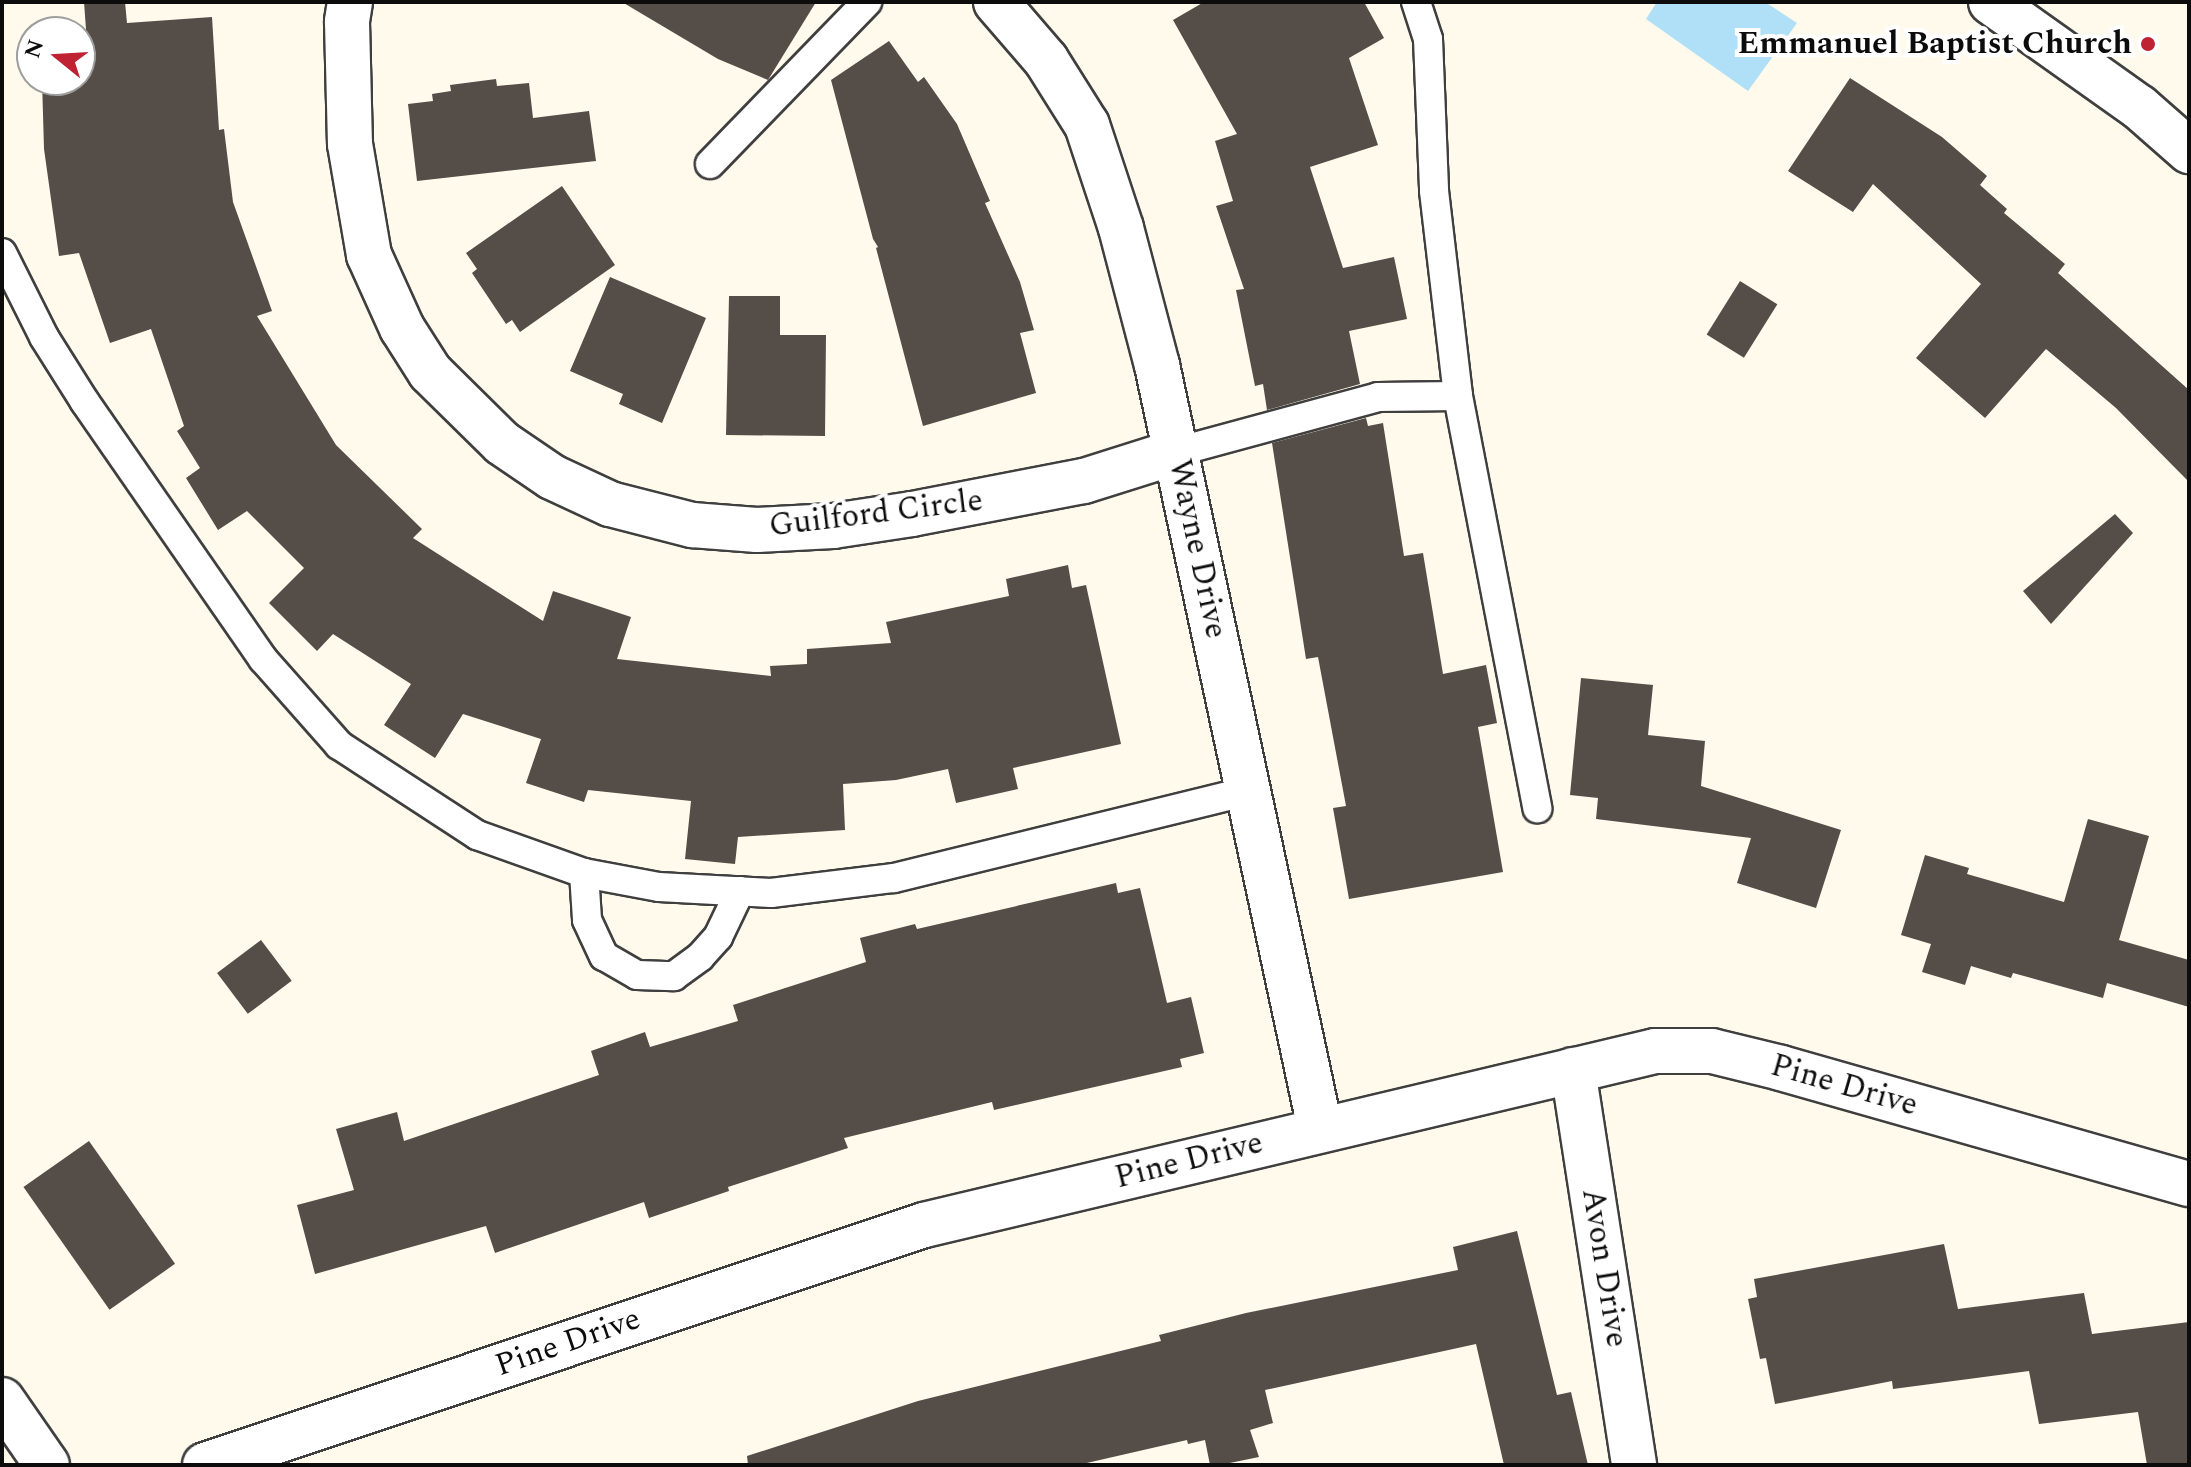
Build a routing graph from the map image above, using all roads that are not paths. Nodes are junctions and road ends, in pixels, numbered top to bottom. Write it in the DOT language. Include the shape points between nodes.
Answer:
graph roads {
  1 [pos="350,2"];
  2 [pos="867,2"];
  3 [pos="996,2"];
  4 [pos="1416,2"];
  5 [pos="1991,2"];
  6 [pos="2189,151"];
  7 [pos="710,164"];
  8 [pos="2,253"];
  9 [pos="1458,396"];
  10 [pos="1176,452"];
  11 [pos="1248,791"];
  12 [pos="1537,808"];
  13 [pos="584,873"];
  14 [pos="740,891"];
  15 [pos="1573,1070"];
  16 [pos="1320,1128"];
  17 [pos="2189,1184"];
  18 [pos="2,1400"];
  19 [pos="47,1465"];
  20 [pos="205,1465"];
  21 [pos="1634,1465"];
  1 -- 10 [label="street, Guilford Circle" via="350,144 369,255 402,328 430,372 502,443 552,477 610,504 692,525 772,529 912,514 1084,481"];
  2 -- 7 [label="lane"];
  3 -- 10 [label="street, Wayne Drive" via="1046,60 1087,125 1125,243"];
  4 -- 9 [label="lane" via="1428,39 1434,191"];
  5 -- 6 [label="street" via="2139,107"];
  8 -- 13 [label="lane" via="44,337 85,402 263,659 339,745 477,835"];
  9 -- 10 [label="lane" via="1378,397"];
  9 -- 12 [label="lane"];
  10 -- 11 [label="street, Wayne Drive"];
  11 -- 14 [label="lane" via="894,878 771,893"];
  11 -- 16 [label="street, Wayne Drive"];
  13 -- 14 [label="lane" via="659,887"];
  13 -- 14 [label="lane" via="587,920 604,956 637,975 674,976 700,957 718,937"];
  15 -- 16 [label="street, Pine Drive"];
  15 -- 17 [label="street, Pine Drive" via="1655,1051 1712,1051"];
  15 -- 21 [label="street, Avon Drive"];
  16 -- 20 [label="street, Pine Drive" via="924,1225"];
  18 -- 19 [label="street"];
}
